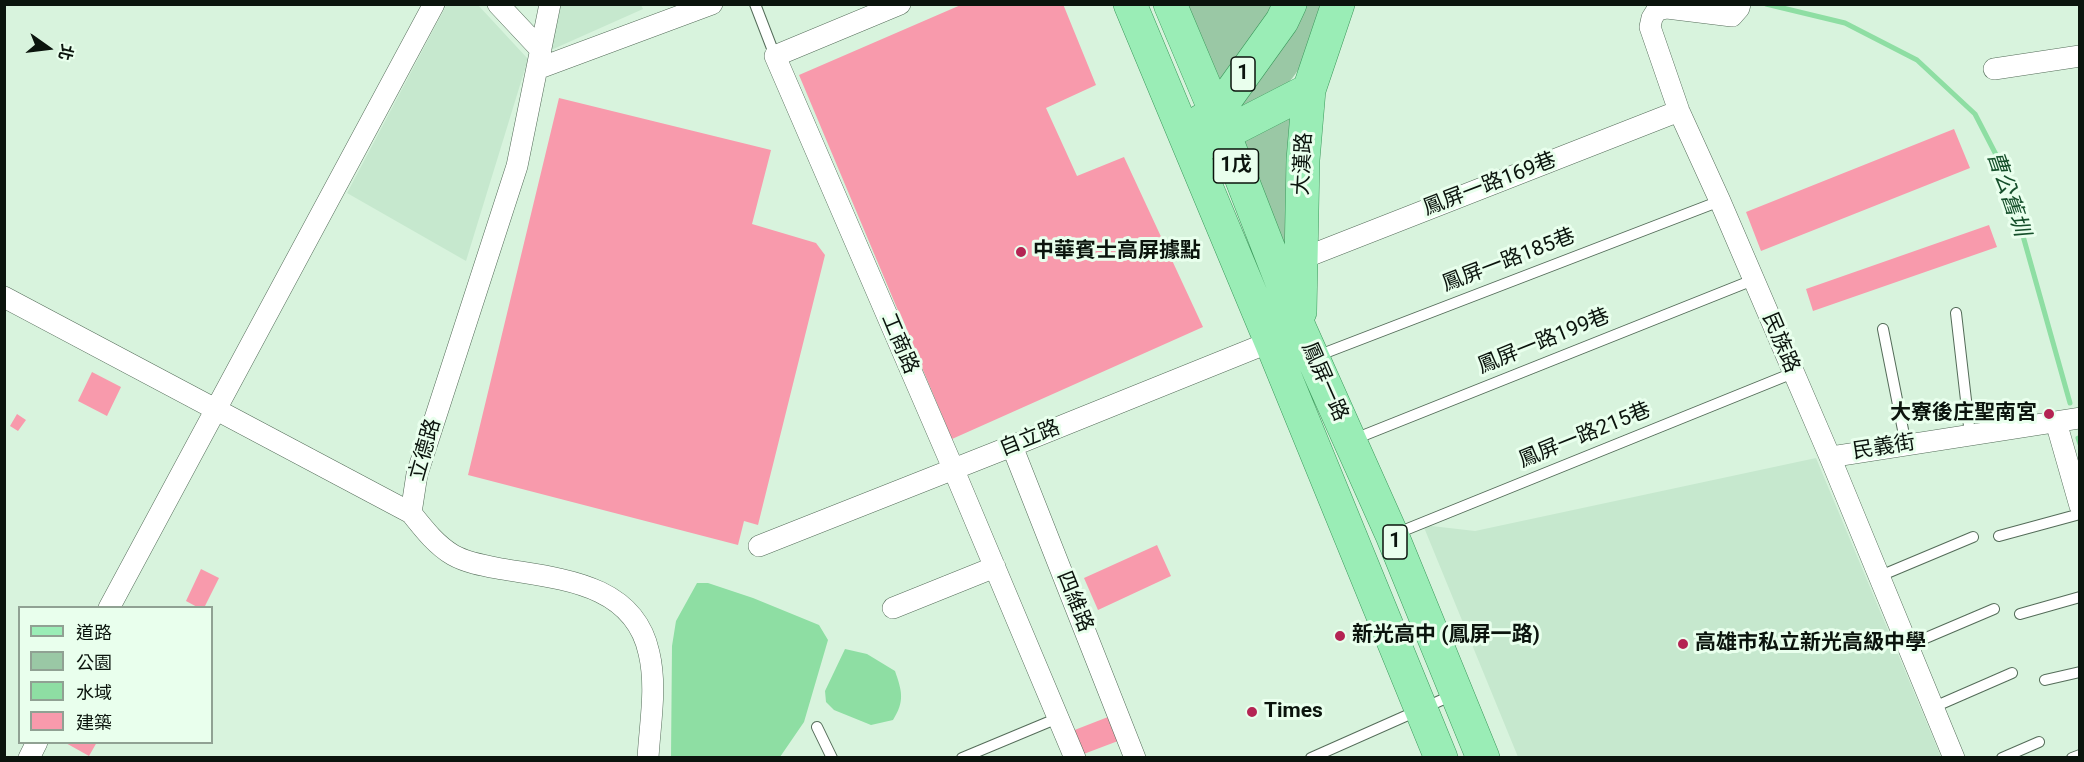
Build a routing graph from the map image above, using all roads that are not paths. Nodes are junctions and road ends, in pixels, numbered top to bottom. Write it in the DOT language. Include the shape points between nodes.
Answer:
graph roads {
  1 [pos="434,4"];
  2 [pos="498,4"];
  3 [pos="550,4"];
  4 [pos="712,4"];
  5 [pos="755,4"];
  6 [pos="900,4"];
  7 [pos="1131,4"];
  8 [pos="1170,4"];
  9 [pos="1290,4"];
  10 [pos="1338,4"];
  11 [pos="1740,4"];
  12 [pos="775,56"];
  13 [pos="2079,57"];
  14 [pos="539,59"];
  15 [pos="1994,69"];
  16 [pos="1309,90"];
  17 [pos="1679,111"];
  18 [pos="1220,124"];
  19 [pos="1187,139"];
  20 [pos="1720,201"];
  21 [pos="1301,259"];
  22 [pos="1753,280"];
  23 [pos="4,297"];
  24 [pos="1956,313"];
  25 [pos="1883,329"];
  26 [pos="1295,343"];
  27 [pos="1793,373"];
  28 [pos="215,408"];
  29 [pos="2079,418"];
  30 [pos="2056,422"];
  31 [pos="1970,435"];
  32 [pos="1350,441"];
  33 [pos="1906,445"];
  34 [pos="1012,446"];
  35 [pos="1830,457"];
  36 [pos="953,468"];
  37 [pos="2079,506"];
  38 [pos="411,513"];
  39 [pos="2079,514"];
  40 [pos="1392,535"];
  41 [pos="1999,536"];
  42 [pos="1973,537"];
  43 [pos="759,546"];
  44 [pos="995,567"];
  45 [pos="1880,576"];
  46 [pos="2079,597"];
  47 [pos="110,606"];
  48 [pos="893,608"];
  49 [pos="1994,609"];
  50 [pos="2020,614"];
  51 [pos="1907,645"];
  52 [pos="2079,672"];
  53 [pos="2012,673"];
  54 [pos="2045,680"];
  55 [pos="1456,694"];
  56 [pos="1934,707"];
  57 [pos="1421,709"];
  58 [pos="1058,718"];
  59 [pos="817,727"];
  60 [pos="2039,742"];
  61 [pos="36,744"];
  62 [pos="2079,755"];
  63 [pos="29,758"];
  64 [pos="648,758"];
  65 [pos="832,758"];
  66 [pos="962,758"];
  67 [pos="1075,758"];
  68 [pos="1135,758"];
  69 [pos="1311,758"];
  70 [pos="1441,758"];
  71 [pos="1483,758"];
  72 [pos="1954,758"];
  73 [pos="2002,758"];
  74 [pos="2072,758"];
  1 -- 28 [label="street"];
  2 -- 14 [label="street"];
  3 -- 14 [label="street, 立德路"];
  4 -- 14 [label="street"];
  5 -- 12 [label="lane"];
  6 -- 12 [label="street"];
  7 -- 19 [label="main road, 鳳屏一路 / 1戊"];
  8 -- 18 [label="main road, 鳳屏一路 / 1戊"];
  9 -- 18 [label="main road, 1" via="1282,21 1230,91"];
  10 -- 16 [label="main road, 大漢路 / 1"];
  11 -- 17 [label="street, 民族路" via="1732,16 1667,8 1657,10 1652,18 1650,27"];
  12 -- 36 [label="street, 工商路"];
  13 -- 15 [label="street"];
  14 -- 38 [label="street, 立德路" via="517,166 417,474"];
  16 -- 18 [label="main road"];
  16 -- 21 [label="main road, 大漢路 / 1"];
  17 -- 20 [label="street, 民族路"];
  17 -- 21 [label="street, 鳳屏一路169巷"];
  18 -- 19 [label="main road"];
  18 -- 26 [label="main road, 鳳屏一路 / 1戊"];
  19 -- 26 [label="main road, 鳳屏一路 / 1戊"];
  20 -- 22 [label="street, 民族路"];
  20 -- 26 [label="lane, 鳳屏一路185巷"];
  21 -- 26 [label="main road, 大漢路 / 1"];
  22 -- 27 [label="street, 民族路"];
  22 -- 32 [label="lane, 鳳屏一路199巷"];
  23 -- 28 [label="street"];
  24 -- 31 [label="lane"];
  25 -- 33 [label="lane"];
  26 -- 32 [label="main road, 鳳屏一路 / 1"];
  26 -- 34 [label="street, 自立路"];
  26 -- 57 [label="main road, 鳳屏一路 / 1"];
  27 -- 35 [label="street, 民族路"];
  27 -- 40 [label="lane, 鳳屏一路215巷"];
  28 -- 38 [label="street"];
  28 -- 47 [label="street"];
  29 -- 30 [label="street, 民義街"];
  30 -- 31 [label="street, 民義街"];
  30 -- 37 [label="street"];
  31 -- 33 [label="street, 民義街"];
  32 -- 40 [label="main road, 鳳屏一路 / 1"];
  33 -- 35 [label="street, 民義街"];
  34 -- 36 [label="street, 自立路"];
  34 -- 68 [label="street, 四維路"];
  35 -- 45 [label="street, 民族路"];
  36 -- 43 [label="street, 自立路"];
  36 -- 44 [label="street, 工商路"];
  38 -- 64 [label="street" via="453,555 480,565 580,584 606,594 634,616 649,651 654,686"];
  39 -- 41 [label="lane"];
  40 -- 55 [label="main road, 鳳屏一路 / 1"];
  42 -- 45 [label="lane"];
  44 -- 48 [label="street"];
  44 -- 58 [label="street, 工商路"];
  45 -- 51 [label="street, 民族路"];
  46 -- 50 [label="lane"];
  49 -- 51 [label="lane"];
  51 -- 56 [label="street, 民族路"];
  52 -- 54 [label="lane"];
  53 -- 56 [label="lane"];
  55 -- 57 [label="lane"];
  55 -- 71 [label="main road, 鳳屏一路 / 1"];
  56 -- 72 [label="street, 民族路"];
  57 -- 69 [label="lane"];
  57 -- 70 [label="main road, 鳳屏一路 / 1"];
  58 -- 66 [label="lane"];
  58 -- 67 [label="street, 工商路"];
  59 -- 65 [label="lane"];
  60 -- 73 [label="lane"];
  61 -- 63 [label="street"];
  62 -- 74 [label="lane"];
}
